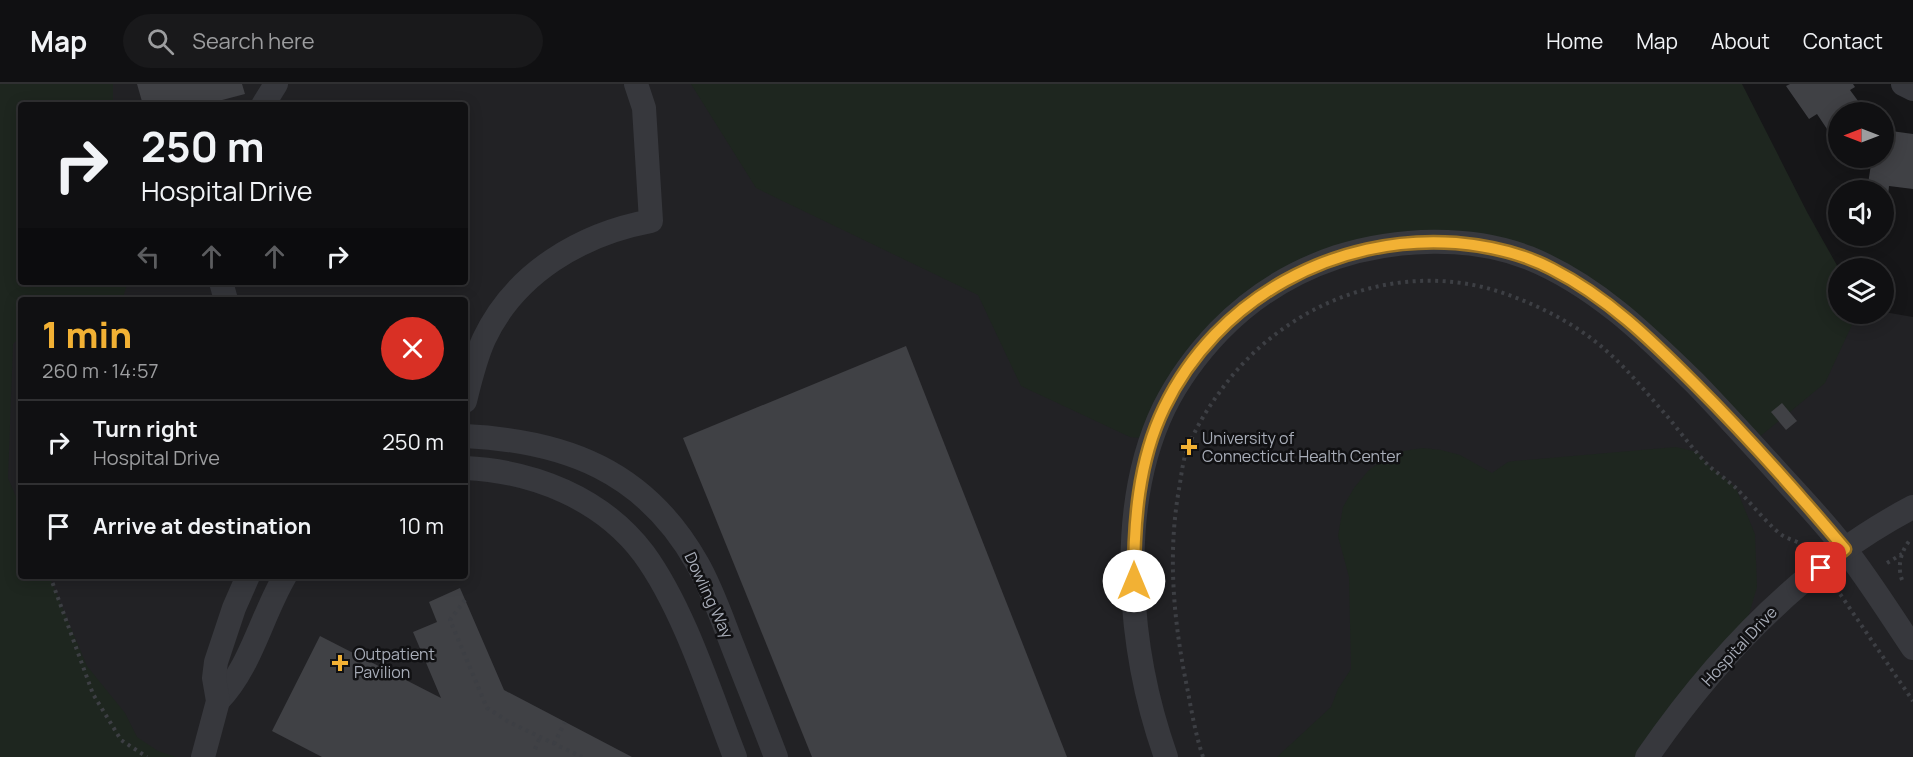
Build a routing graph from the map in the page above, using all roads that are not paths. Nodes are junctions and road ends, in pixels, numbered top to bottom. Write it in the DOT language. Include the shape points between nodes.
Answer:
graph roads {
  1 [pos="276,84"];
  2 [pos="636,84"];
  3 [pos="1903,84"];
  4 [pos="1913,89"];
  5 [pos="265,102"];
  6 [pos="468,390"];
  7 [pos="468,436"];
  8 [pos="468,468"];
  9 [pos="1913,507"];
  10 [pos="1845,549"];
  11 [pos="247,579"];
  12 [pos="283,579"];
  13 [pos="1913,648"];
  14 [pos="218,701"];
  15 [pos="760,716"];
  16 [pos="724,731"];
  17 [pos="203,757"];
  18 [pos="735,757"];
  19 [pos="776,757"];
  20 [pos="1166,757"];
  21 [pos="1647,757"];
  1 -- 5 [label="street"];
  2 -- 6 [label="street" via="643,99 651,221 608,232 570,249 519,288 485,337"];
  3 -- 4 [label="street"];
  7 -- 15 [label="street, Dowling Way" via="523,443 579,457 616,475 649,501 676,531 698,565"];
  8 -- 16 [label="street" via="511,473 559,488 594,508 631,539 671,600"];
  9 -- 10 [label="street, Hospital Drive"];
  10 -- 13 [label="street"];
  10 -- 20 [label="street" via="1699,387 1637,327 1577,282 1528,258 1478,245 1414,243 1355,251 1300,272 1231,319 1191,364 1154,431 1136,516 1134,581 1144,679"];
  10 -- 21 [label="street, Hospital Drive" via="1770,612 1728,654"];
  11 -- 14 [label="street" via="216,662"];
  12 -- 14 [label="street" via="237,678"];
  14 -- 17 [label="street"];
  15 -- 16 [label="street"];
  15 -- 19 [label="street, Dowling Way"];
  16 -- 18 [label="street"];
}
